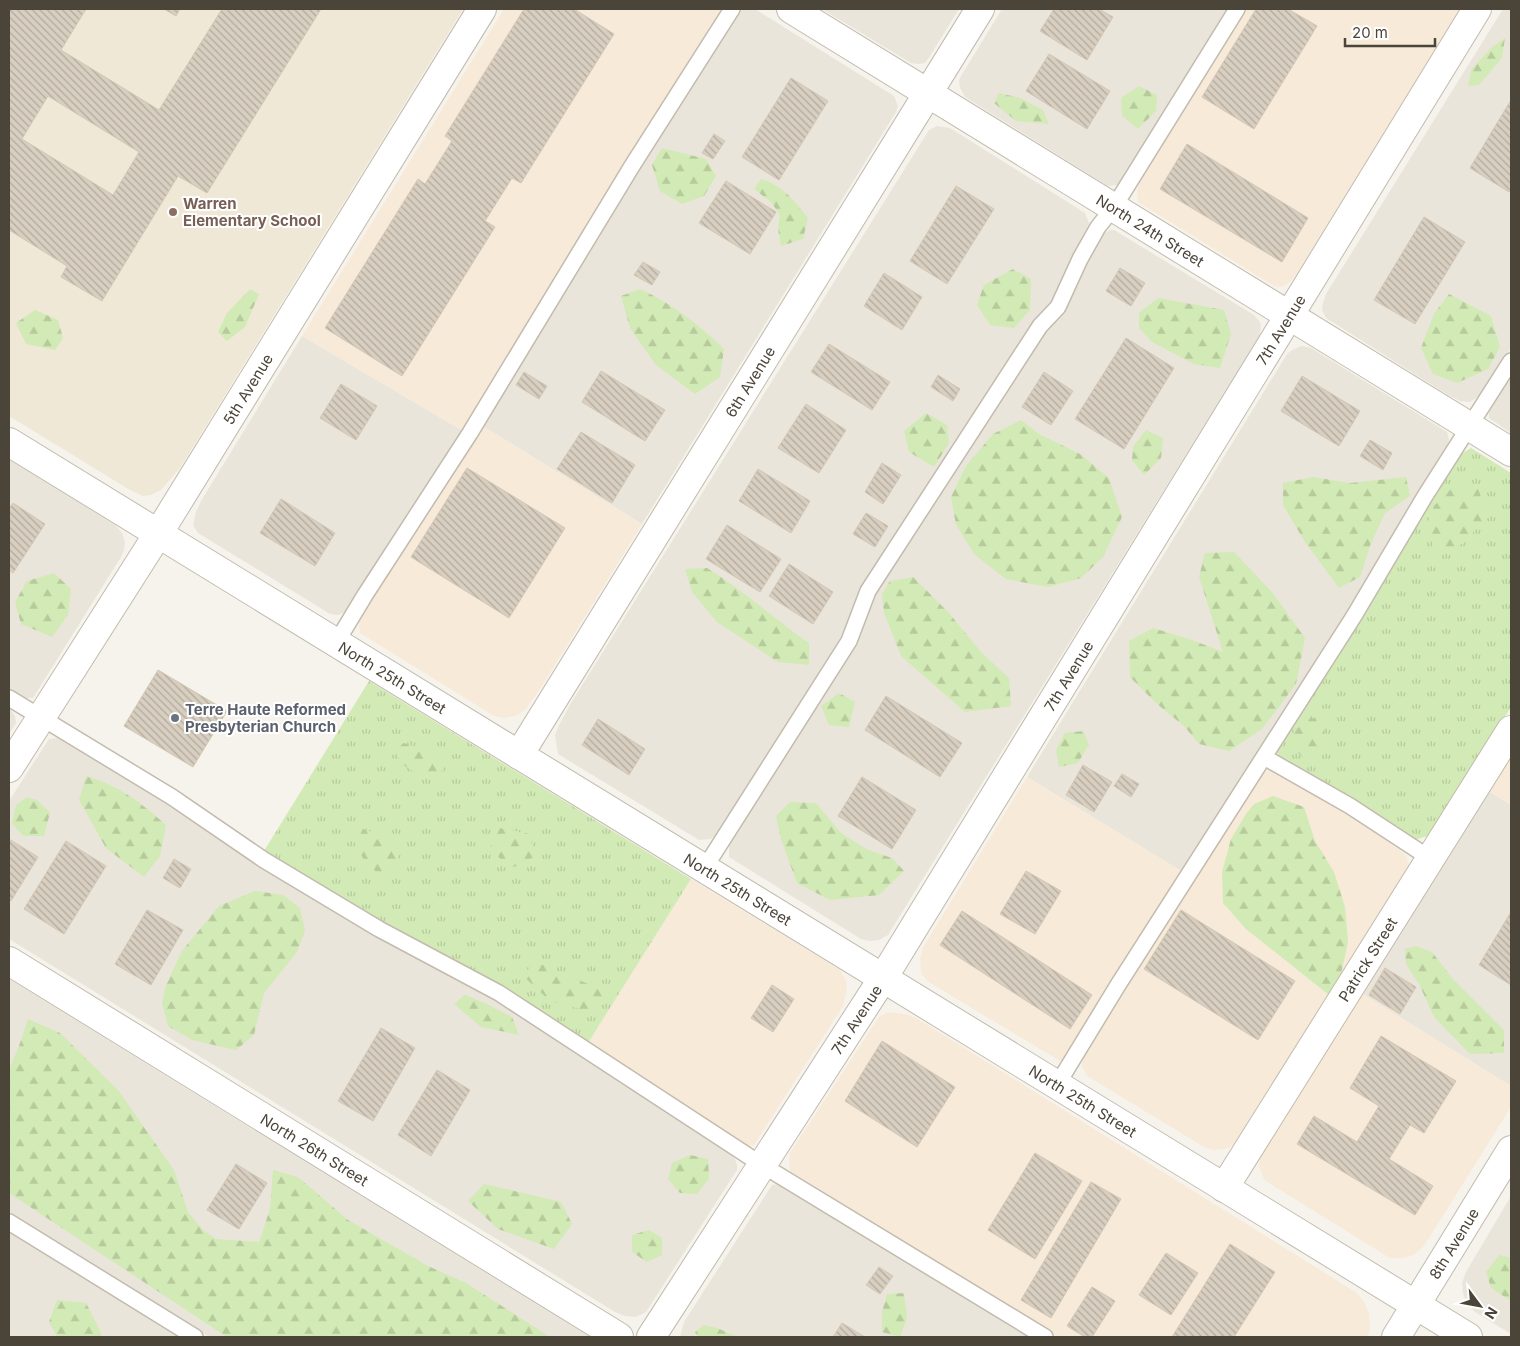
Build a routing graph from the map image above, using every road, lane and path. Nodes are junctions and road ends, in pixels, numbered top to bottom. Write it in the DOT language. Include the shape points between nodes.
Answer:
graph roads {
  1 [pos="482,9"];
  2 [pos="732,9"];
  3 [pos="791,9"];
  4 [pos="980,9"];
  5 [pos="1237,9"];
  6 [pos="1477,9"];
  7 [pos="928,93"];
  8 [pos="1114,207"];
  9 [pos="1289,315"];
  10 [pos="1511,361"];
  11 [pos="1470,426"];
  12 [pos="9,442"];
  13 [pos="1511,452"];
  14 [pos="158,534"];
  15 [pos="336,643"];
  16 [pos="9,698"];
  17 [pos="40,718"];
  18 [pos="1511,730"];
  19 [pos="519,755"];
  20 [pos="1264,757"];
  21 [pos="9,768"];
  22 [pos="1431,859"];
  23 [pos="704,869"];
  24 [pos="9,961"];
  25 [pos="882,978"];
  26 [pos="1057,1085"];
  27 [pos="1511,1150"];
  28 [pos="762,1165"];
  29 [pos="1224,1188"];
  30 [pos="9,1222"];
  31 [pos="1415,1305"];
  32 [pos="195,1337"];
  33 [pos="619,1337"];
  34 [pos="651,1337"];
  35 [pos="1045,1337"];
  36 [pos="1396,1337"];
  37 [pos="1468,1337"];
  1 -- 14 [label="street, 5th Avenue"];
  2 -- 15 [label="lane"];
  3 -- 7 [label="street, North 24th Street"];
  4 -- 7 [label="street, 6th Avenue"];
  5 -- 8 [label="lane"];
  6 -- 9 [label="street, 7th Avenue"];
  7 -- 8 [label="street, North 24th Street"];
  7 -- 19 [label="street, 6th Avenue"];
  8 -- 9 [label="street, North 24th Street"];
  8 -- 23 [label="lane" via="1080,259 1058,307 1040,326 868,591 849,641"];
  9 -- 11 [label="street, North 24th Street"];
  9 -- 25 [label="street, 7th Avenue"];
  10 -- 11 [label="lane"];
  11 -- 13 [label="street, North 24th Street"];
  11 -- 20 [label="lane"];
  12 -- 14 [label="street, North 25th Street"];
  14 -- 15 [label="street, North 25th Street"];
  14 -- 17 [label="street, 5th Avenue"];
  15 -- 19 [label="street, North 25th Street"];
  16 -- 17 [label="lane"];
  17 -- 21 [label="street, 5th Avenue"];
  17 -- 28 [label="lane" via="172,798 280,870 499,993"];
  18 -- 22 [label="street, Patrick Street"];
  19 -- 23 [label="street, North 25th Street"];
  20 -- 22 [label="lane" via="1350,806"];
  20 -- 26 [label="lane"];
  22 -- 29 [label="street, Patrick Street"];
  23 -- 25 [label="street, North 25th Street"];
  24 -- 33 [label="street, North 26th Street"];
  25 -- 26 [label="street, North 25th Street"];
  25 -- 28 [label="street, 7th Avenue"];
  26 -- 29 [label="street, North 25th Street"];
  27 -- 31 [label="street, 8th Avenue"];
  28 -- 34 [label="street, 7th Avenue"];
  28 -- 35 [label="lane"];
  29 -- 31 [label="street, North 25th Street"];
  30 -- 32 [label="lane"];
  31 -- 36 [label="street, 8th Avenue"];
  31 -- 37 [label="street, North 25th Street"];
}
